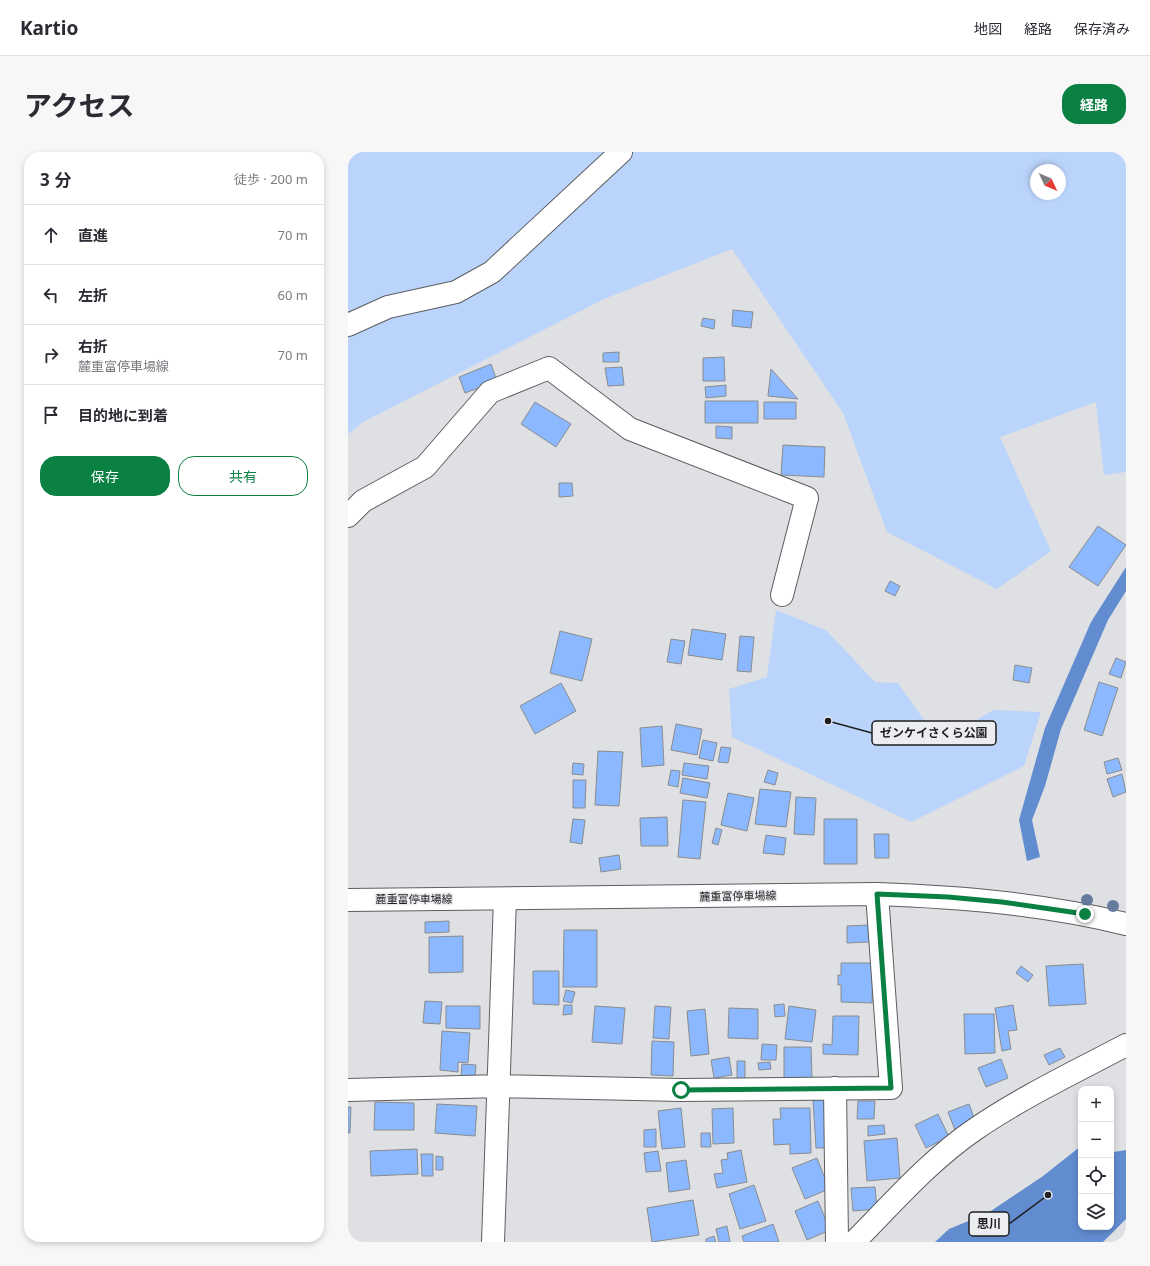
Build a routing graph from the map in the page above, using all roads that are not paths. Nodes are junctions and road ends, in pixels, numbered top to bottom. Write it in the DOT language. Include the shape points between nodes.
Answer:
graph roads {
  1 [pos="621,152"];
  2 [pos="348,325"];
  3 [pos="348,516"];
  4 [pos="782,595"];
  5 [pos="877,894"];
  6 [pos="505,899"];
  7 [pos="348,900"];
  8 [pos="1126,924"];
  9 [pos="1126,1045"];
  10 [pos="500,1086"];
  11 [pos="835,1088"];
  12 [pos="348,1090"];
  13 [pos="493,1242"];
  14 [pos="837,1242"];
  15 [pos="854,1242"];
  1 -- 2 [label="street" via="492,272 456,292 388,306"];
  3 -- 4 [label="street" via="363,501 425,467 490,392 549,368 630,429 807,498"];
  5 -- 6 [label="street, 麓重富停車場線"];
  5 -- 8 [label="street, 麓重富停車場線" via="1002,902 1085,914"];
  5 -- 11 [label="street" via="891,1088"];
  6 -- 7 [label="street, 麓重富停車場線"];
  6 -- 10 [label="street"];
  9 -- 15 [label="street" via="1044,1088 974,1130 926,1169"];
  10 -- 11 [label="street" via="681,1090"];
  10 -- 12 [label="street"];
  10 -- 13 [label="street"];
  11 -- 14 [label="street"];
}
